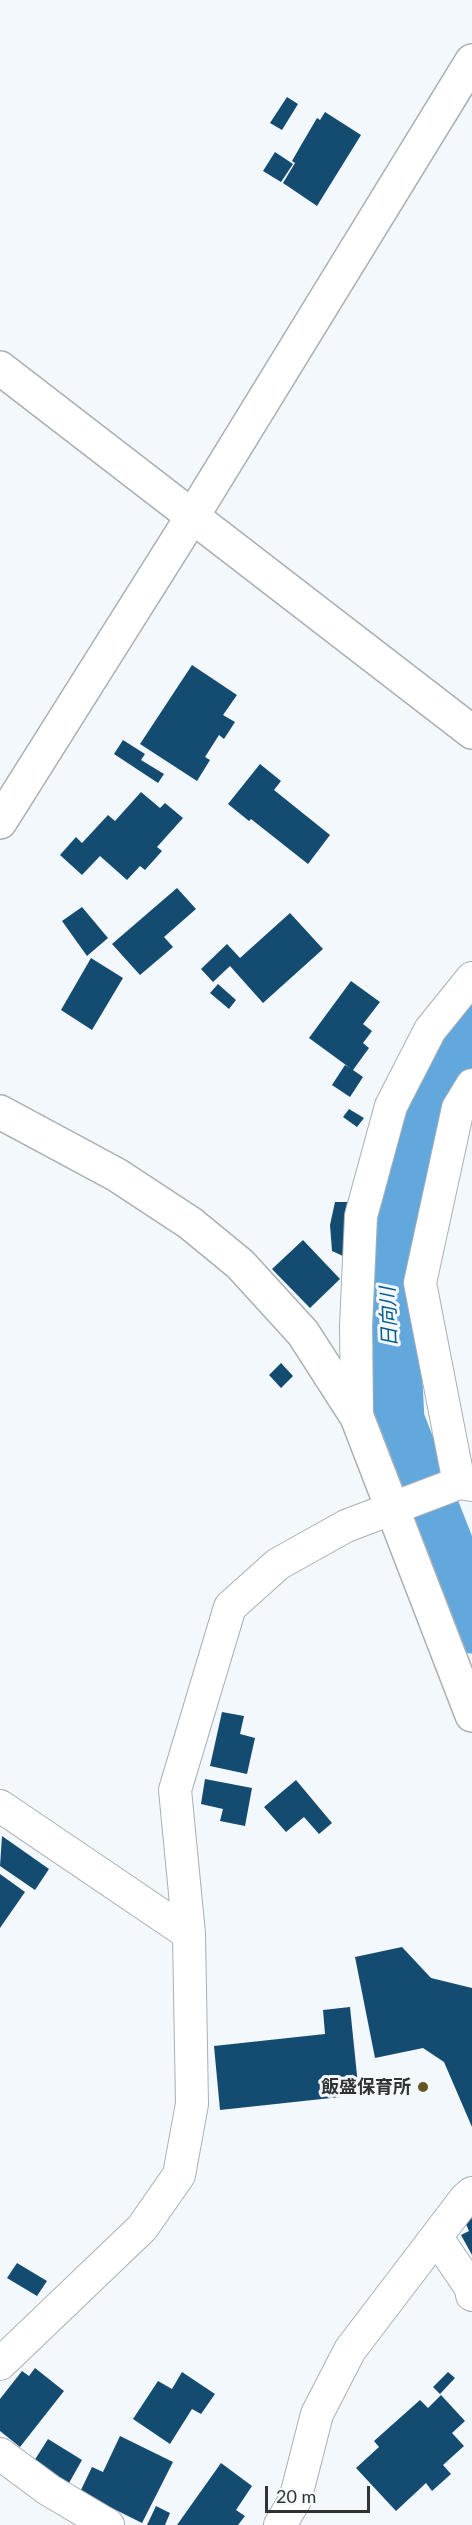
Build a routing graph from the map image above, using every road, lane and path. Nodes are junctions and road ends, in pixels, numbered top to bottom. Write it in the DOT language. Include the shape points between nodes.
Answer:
graph roads {
  1 [pos="472,61"];
  2 [pos="0,368"];
  3 [pos="192,517"];
  4 [pos="472,732"];
  5 [pos="0,822"];
  6 [pos="472,978"];
  7 [pos="472,1085"];
  8 [pos="0,1112"];
  9 [pos="357,1417"];
  10 [pos="465,1484"];
  11 [pos="393,1510"];
  12 [pos="472,1715"];
  13 [pos="0,1806"];
  14 [pos="189,1934"];
  15 [pos="472,2193"];
  16 [pos="437,2238"];
  17 [pos="472,2295"];
  18 [pos="0,2364"];
  19 [pos="0,2454"];
  20 [pos="108,2525"];
  21 [pos="280,2525"];
  1 -- 3 [label="street"];
  2 -- 3 [label="street"];
  3 -- 4 [label="street"];
  3 -- 5 [label="street"];
  6 -- 9 [label="street" via="430,1030 391,1106 361,1216"];
  7 -- 10 [label="street" via="458,1108 420,1283"];
  8 -- 9 [label="street" via="117,1175 190,1223 240,1264 303,1333"];
  9 -- 11 [label="street"];
  10 -- 11 [label="street"];
  11 -- 12 [label="street"];
  11 -- 14 [label="street" via="346,1526 278,1564 230,1606 175,1790"];
  13 -- 14 [label="street"];
  14 -- 18 [label="street" via="192,2104 179,2175 142,2228"];
  15 -- 16 [label="street"];
  16 -- 17 [label="street"];
  16 -- 21 [label="street" via="350,2350 317,2414 295,2500"];
  19 -- 20 [label="street" via="49,2490"];
}
